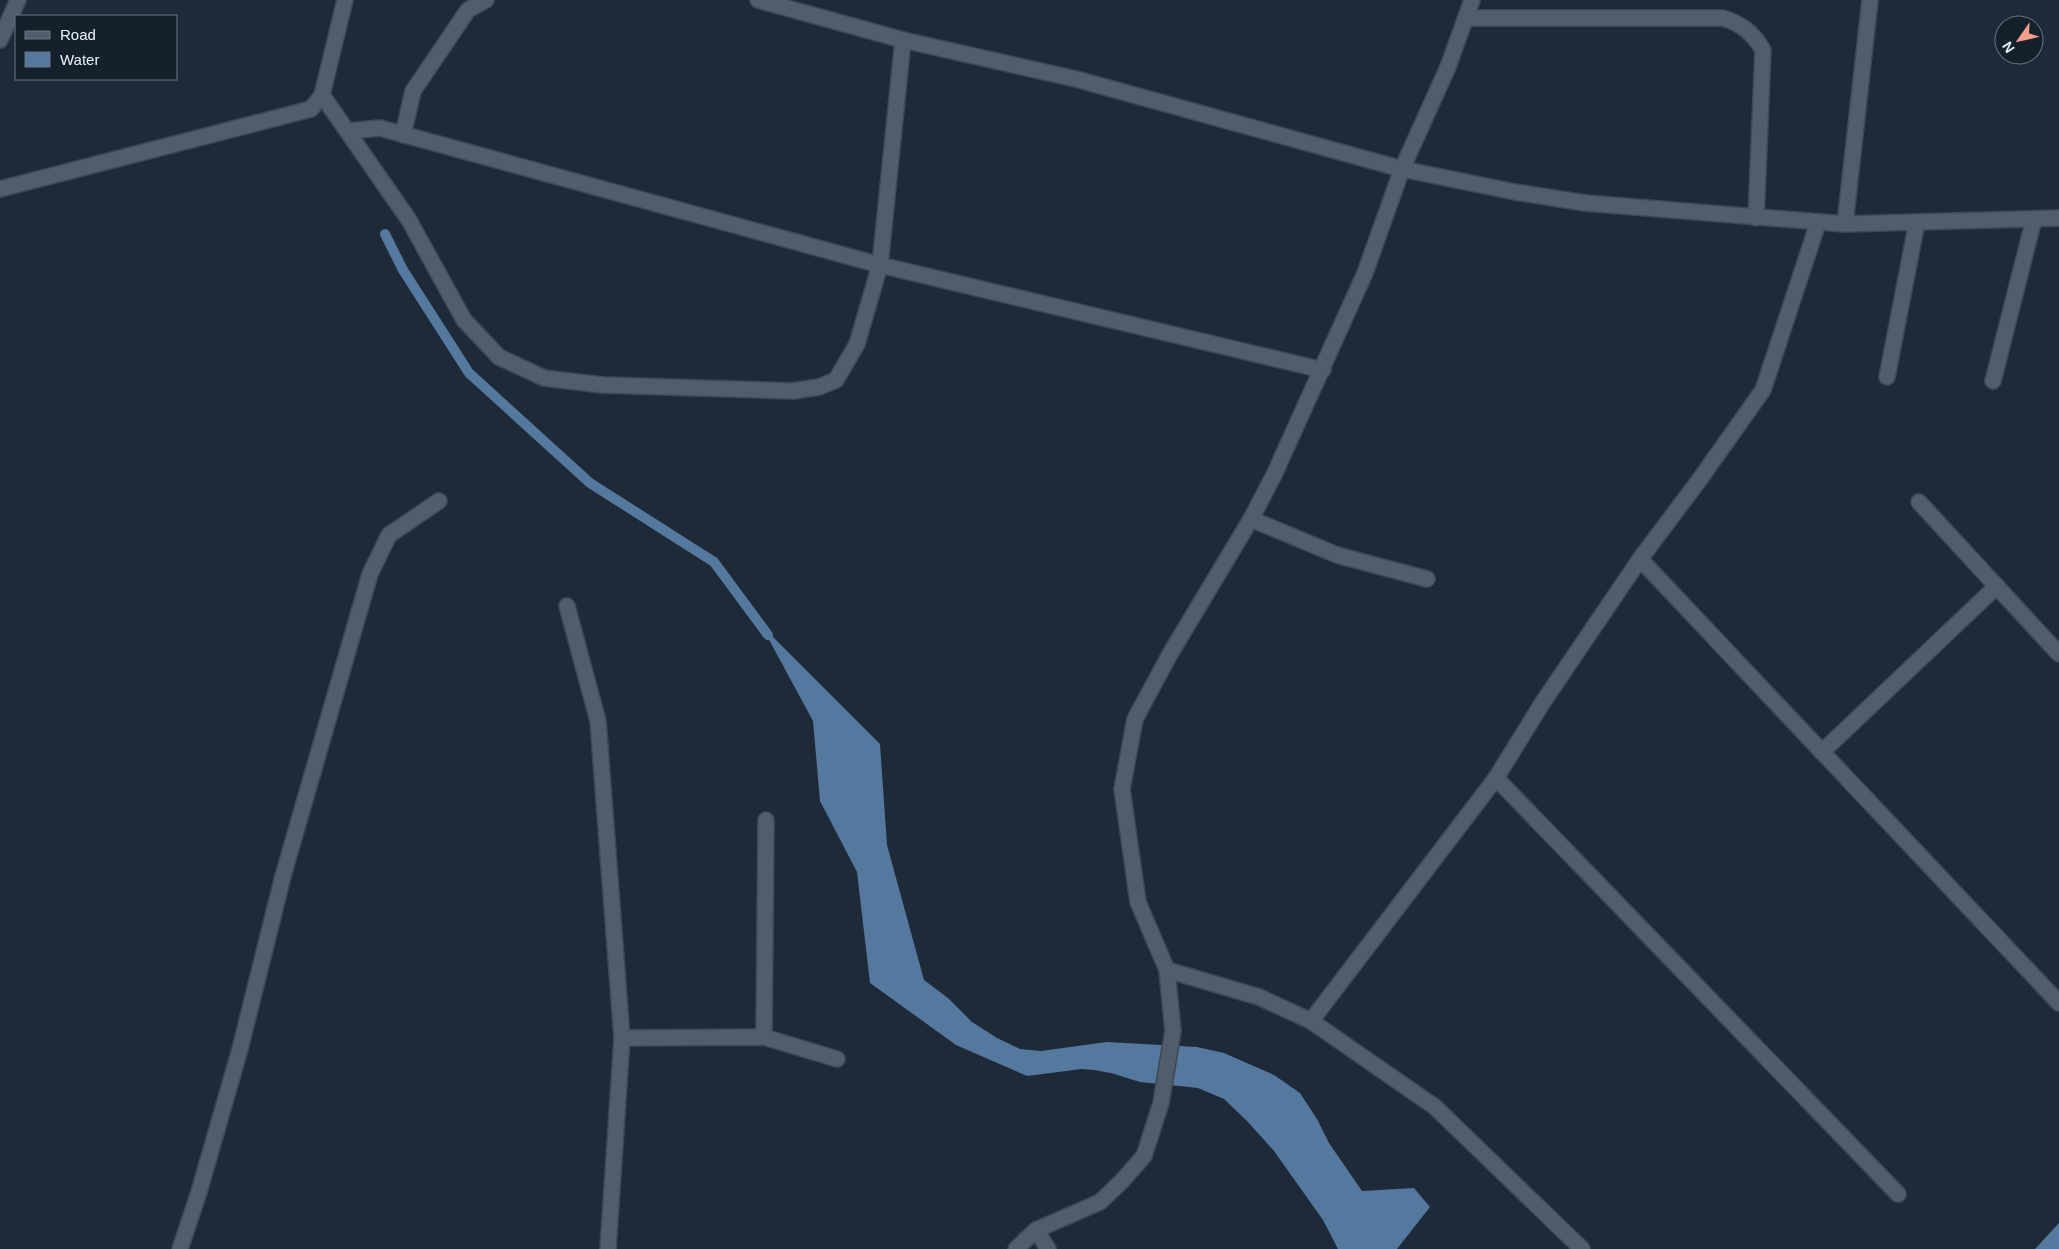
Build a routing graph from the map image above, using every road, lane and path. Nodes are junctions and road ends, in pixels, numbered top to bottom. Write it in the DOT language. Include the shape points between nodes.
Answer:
graph roads {
  1 [pos="18,0"];
  2 [pos="345,0"];
  3 [pos="486,0"];
  4 [pos="758,0"];
  5 [pos="1472,0"];
  6 [pos="1870,0"];
  7 [pos="1466,18"];
  8 [pos="0,40"];
  9 [pos="903,40"];
  10 [pos="322,95"];
  11 [pos="348,131"];
  12 [pos="403,135"];
  13 [pos="1402,169"];
  14 [pos="0,189"];
  15 [pos="1756,218"];
  16 [pos="2059,218"];
  17 [pos="2034,219"];
  18 [pos="1917,222"];
  19 [pos="1818,223"];
  20 [pos="1845,224"];
  21 [pos="880,265"];
  22 [pos="1323,370"];
  23 [pos="1887,377"];
  24 [pos="1993,381"];
  25 [pos="439,501"];
  26 [pos="1919,502"];
  27 [pos="1251,519"];
  28 [pos="1640,559"];
  29 [pos="1427,579"];
  30 [pos="1997,586"];
  31 [pos="567,606"];
  32 [pos="2059,654"];
  33 [pos="1822,752"];
  34 [pos="1496,778"];
  35 [pos="766,820"];
  36 [pos="1167,970"];
  37 [pos="2059,1003"];
  38 [pos="1311,1021"];
  39 [pos="764,1037"];
  40 [pos="622,1038"];
  41 [pos="837,1058"];
  42 [pos="1898,1194"];
  43 [pos="1036,1230"];
  44 [pos="180,1249"];
  45 [pos="608,1249"];
  46 [pos="1016,1249"];
  47 [pos="1048,1249"];
  48 [pos="1582,1249"];
  1 -- 8 [label="street"];
  2 -- 10 [label="street"];
  3 -- 12 [label="street" via="468,10 413,91"];
  4 -- 9 [label="street"];
  5 -- 7 [label="street"];
  6 -- 20 [label="street"];
  7 -- 13 [label="street"];
  7 -- 15 [label="street" via="1723,18 1735,21 1754,36 1763,50"];
  9 -- 13 [label="street" via="1076,79"];
  9 -- 21 [label="street"];
  10 -- 11 [label="street"];
  10 -- 14 [label="street" via="310,109"];
  11 -- 12 [label="street" via="380,128"];
  11 -- 21 [label="street" via="409,220 464,320 499,357 544,378 613,385 793,391 819,387 836,380 856,344"];
  12 -- 21 [label="street"];
  13 -- 15 [label="street" via="1585,203"];
  13 -- 22 [label="street" via="1365,273"];
  15 -- 19 [label="street"];
  16 -- 17 [label="street"];
  17 -- 18 [label="street"];
  17 -- 24 [label="street"];
  18 -- 20 [label="street"];
  18 -- 23 [label="street"];
  19 -- 20 [label="street"];
  19 -- 28 [label="street" via="1763,390"];
  21 -- 22 [label="street"];
  22 -- 27 [label="street"];
  25 -- 44 [label="street" via="389,535 370,574 284,876 240,1049"];
  26 -- 30 [label="street"];
  27 -- 29 [label="street" via="1337,555"];
  27 -- 36 [label="street" via="1135,719 1122,789 1138,902"];
  28 -- 33 [label="street"];
  28 -- 34 [label="street"];
  30 -- 32 [label="street"];
  30 -- 33 [label="street"];
  31 -- 40 [label="street" via="598,721"];
  33 -- 37 [label="street"];
  34 -- 38 [label="street"];
  34 -- 42 [label="street"];
  35 -- 39 [label="street"];
  36 -- 38 [label="street" via="1259,997"];
  36 -- 43 [label="street" via="1173,1031 1161,1103 1144,1156 1100,1202"];
  38 -- 48 [label="street" via="1435,1107"];
  39 -- 40 [label="street"];
  39 -- 41 [label="street"];
  40 -- 45 [label="street"];
  43 -- 46 [label="street"];
  43 -- 47 [label="street"];
}
